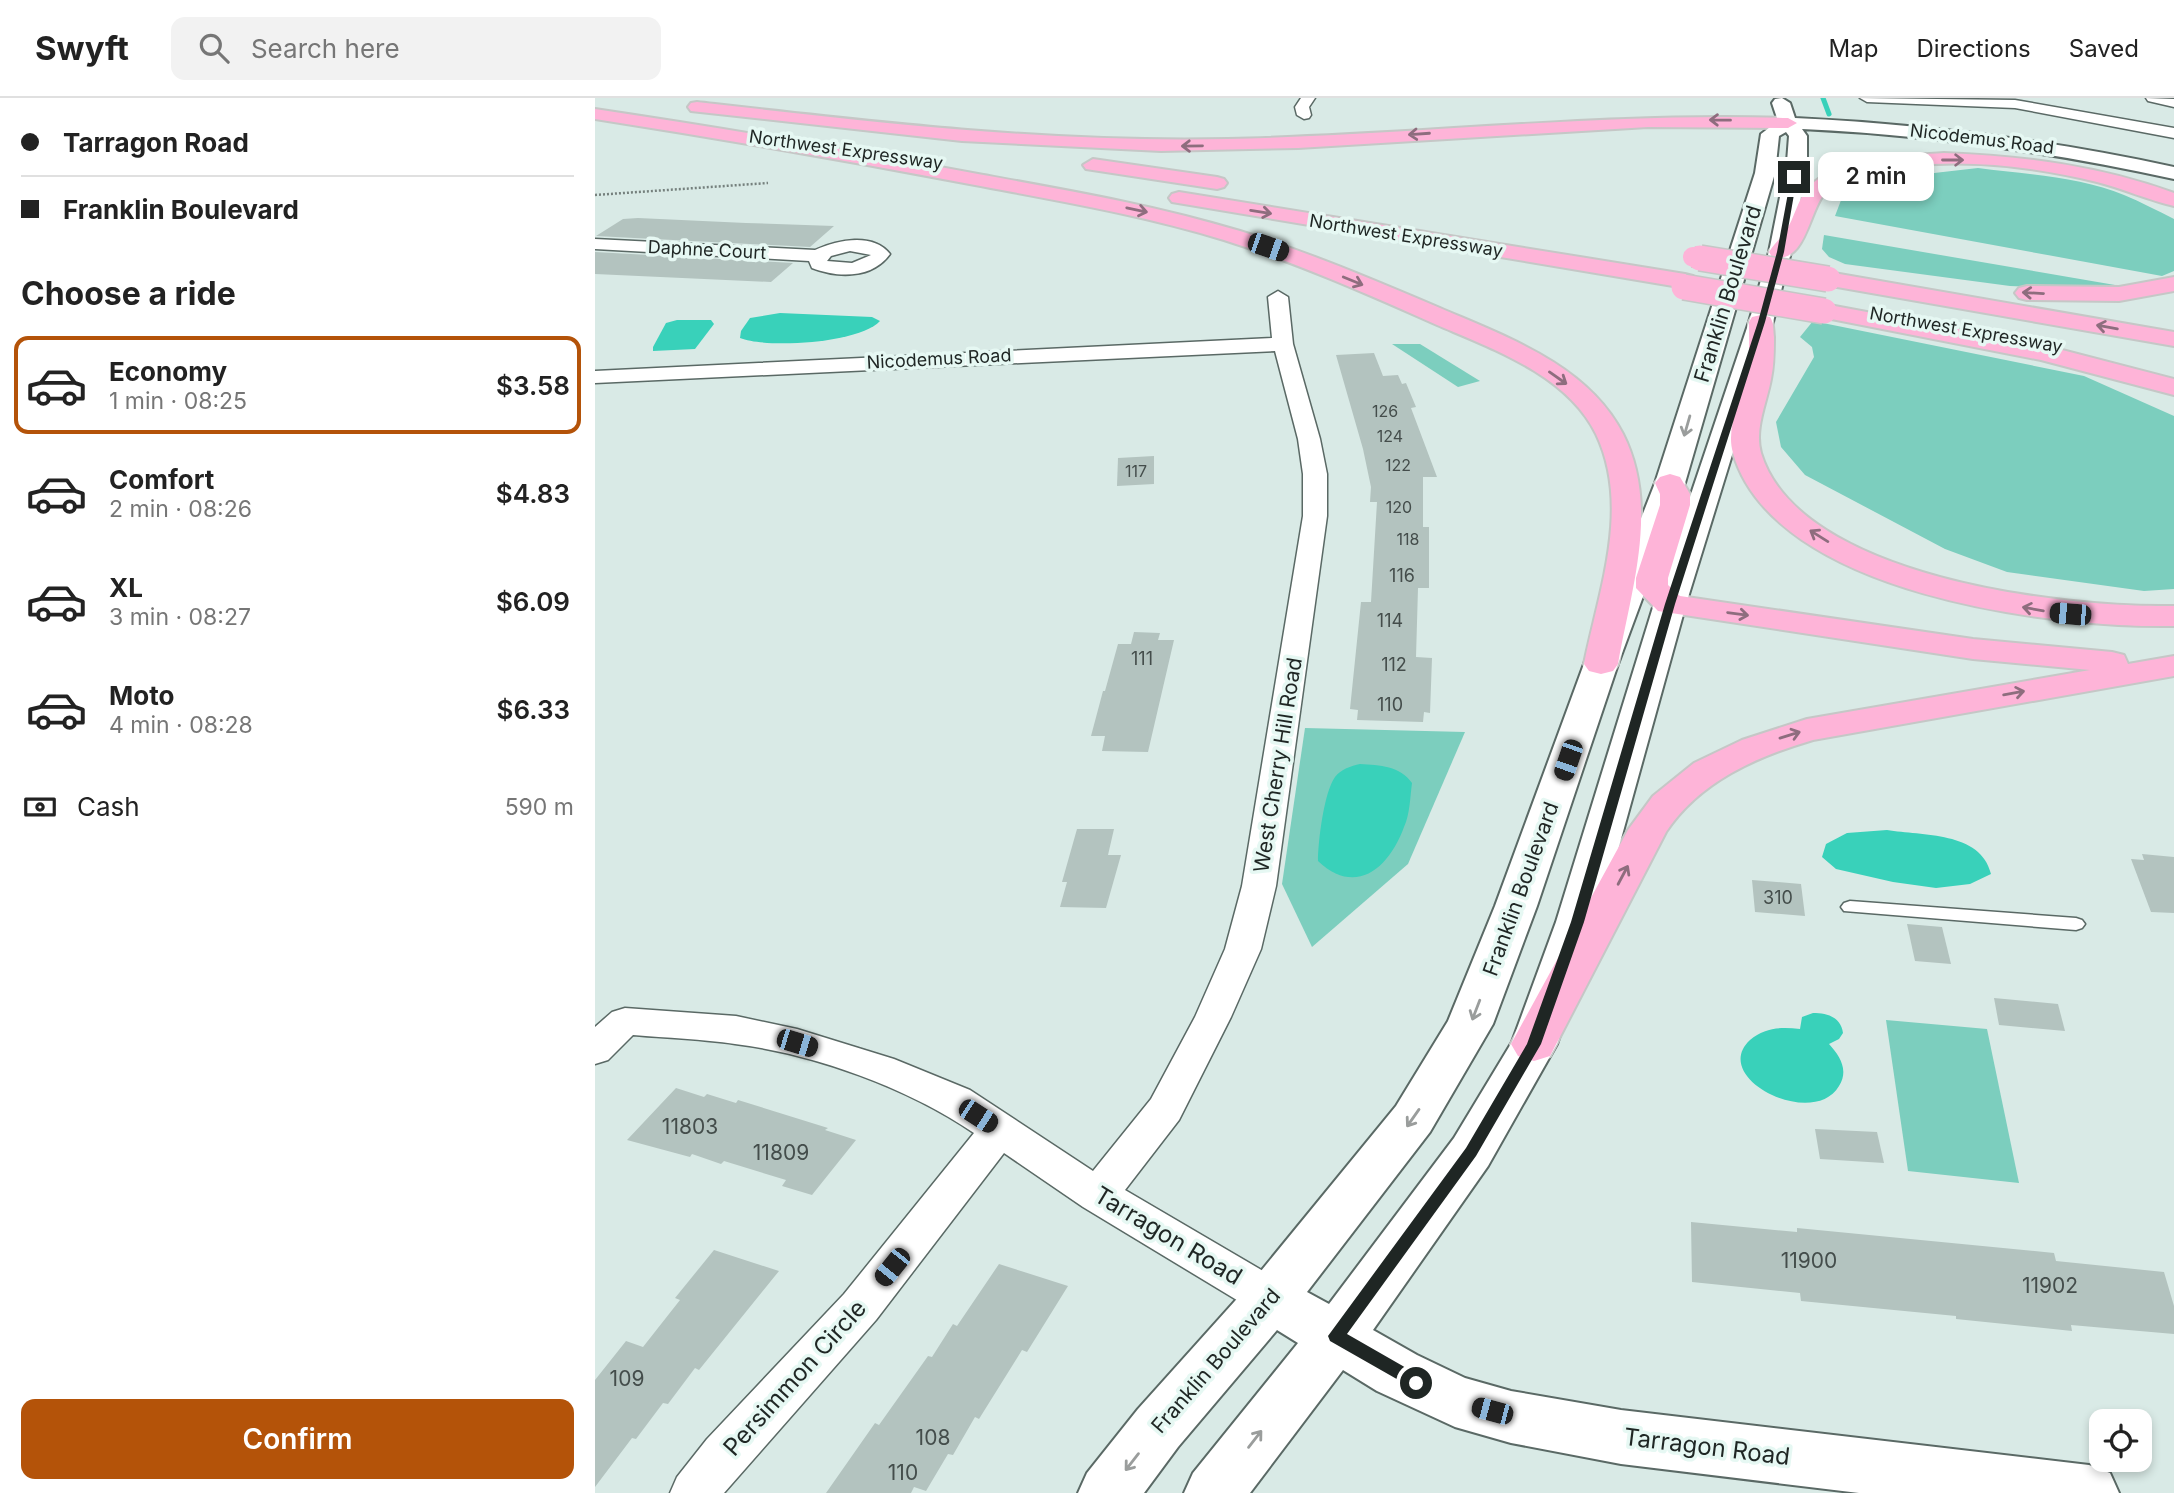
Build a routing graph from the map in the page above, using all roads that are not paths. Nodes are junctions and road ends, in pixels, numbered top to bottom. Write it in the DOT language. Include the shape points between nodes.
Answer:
graph roads {
  1 [pos="613,98"];
  2 [pos="1308,98"];
  3 [pos="1867,98"];
  4 [pos="2033,98"];
  5 [pos="2153,98"];
  6 [pos="1657,103"];
  7 [pos="2174,103"];
  8 [pos="2015,104"];
  9 [pos="674,106"];
  10 [pos="1783,110"];
  11 [pos="595,114"];
  12 [pos="1304,115"];
  13 [pos="636,120"];
  14 [pos="1450,132"];
  15 [pos="2174,132"];
  16 [pos="2174,173"];
  17 [pos="1238,186"];
  18 [pos="2174,200"];
  19 [pos="595,244"];
  20 [pos="1780,252"];
  21 [pos="818,256"];
  22 [pos="1687,256"];
  23 [pos="1828,277"];
  24 [pos="2174,284"];
  25 [pos="1278,297"];
  26 [pos="1824,307"];
  27 [pos="1761,322"];
  28 [pos="2174,339"];
  29 [pos="1283,344"];
  30 [pos="2174,367"];
  31 [pos="595,377"];
  32 [pos="2174,387"];
  33 [pos="1670,483"];
  34 [pos="1670,604"];
  35 [pos="2174,616"];
  36 [pos="1601,664"];
  37 [pos="2174,664"];
  38 [pos="1850,907"];
  39 [pos="2076,923"];
  40 [pos="1534,1044"];
  41 [pos="595,1050"];
  42 [pos="1000,1130"];
  43 [pos="1098,1195"];
  44 [pos="1271,1298"];
  45 [pos="1336,1336"];
  46 [pos="694,1493"];
  47 [pos="1108,1493"];
  48 [pos="1214,1493"];
  49 [pos="2089,1493"];
  1 -- 9 [label="highway, Northwest Expressway"];
  2 -- 12 [label="street" via="1302,107"];
  3 -- 8 [label="street"];
  4 -- 8 [label="street"];
  5 -- 7 [label="street"];
  6 -- 14 [label="highway" via="1579,118"];
  8 -- 15 [label="street"];
  14 -- 9 [label="highway, one-way" via="1268,144 1085,144 943,135"];
  9 -- 17 [label="highway, Northwest Expressway"];
  10 -- 14 [label="highway, one-way"];
  10 -- 16 [label="main road, Nicodemus Road" via="2064,149"];
  10 -- 20 [label="main road, Franklin Boulevard" via="1798,136"];
  10 -- 33 [label="main road, Franklin Boulevard, one-way" via="1770,134 1765,173"];
  11 -- 13 [label="highway, Northwest Expressway"];
  13 -- 26 [label="highway, Northwest Expressway, one-way, bridge" via="1168,197"];
  13 -- 36 [label="highway, one-way" via="1084,199 1204,227 1331,271 1523,356 1564,382 1599,417 1625,476 1627,536"];
  20 -- 18 [label="highway, one-way" via="1799,228 1811,195 1821,187 1845,174 1906,162 1989,160 2052,167 2106,177"];
  19 -- 21 [label="street, Daphne Court"];
  20 -- 27 [label="main road, Franklin Boulevard"];
  22 -- 23 [label="highway, bridge"];
  24 -- 23 [label="highway, one-way" via="2124,293 2066,295"];
  28 -- 23 [label="highway, Northwest Expressway, one-way"];
  25 -- 29 [label="street, West Cherry Hill Road"];
  26 -- 30 [label="highway, Northwest Expressway"];
  26 -- 32 [label="highway"];
  27 -- 34 [label="main road, Franklin Boulevard"];
  35 -- 27 [label="highway, one-way" via="2109,617 1984,601 1891,572 1819,537 1769,495 1754,474 1747,452 1747,423 1760,371"];
  29 -- 31 [label="street, Nicodemus Road"];
  29 -- 43 [label="street, West Cherry Hill Road" via="1308,432 1315,516 1259,886 1243,949 1213,1017 1165,1109"];
  33 -- 34 [label="highway" via="1675,505 1652,578 1652,589"];
  33 -- 36 [label="main road, Franklin Boulevard"];
  34 -- 37 [label="highway, one-way" via="1973,649"];
  34 -- 40 [label="main road, Franklin Boulevard" via="1577,922"];
  36 -- 44 [label="main road, Franklin Boulevard, one-way" via="1470,1024 1413,1119"];
  40 -- 37 [label="highway, one-way" via="1656,819 1702,774 1761,744 1807,730"];
  38 -- 39 [label="lane"];
  40 -- 45 [label="main road, Franklin Boulevard" via="1471,1152"];
  41 -- 42 [label="street, Tarragon Road" via="625,1021 736,1030 880,1069 956,1101"];
  42 -- 43 [label="street, Tarragon Road"];
  42 -- 46 [label="street, Persimmon Circle" via="860,1307"];
  43 -- 44 [label="street, Tarragon Road"];
  44 -- 45 [label="main road, Tarragon Road"];
  44 -- 47 [label="main road, Franklin Boulevard, one-way"];
  48 -- 45 [label="main road, Franklin Boulevard, one-way"];
  45 -- 49 [label="main road, Tarragon Road" via="1455,1401 1511,1417 1621,1437"];
}
